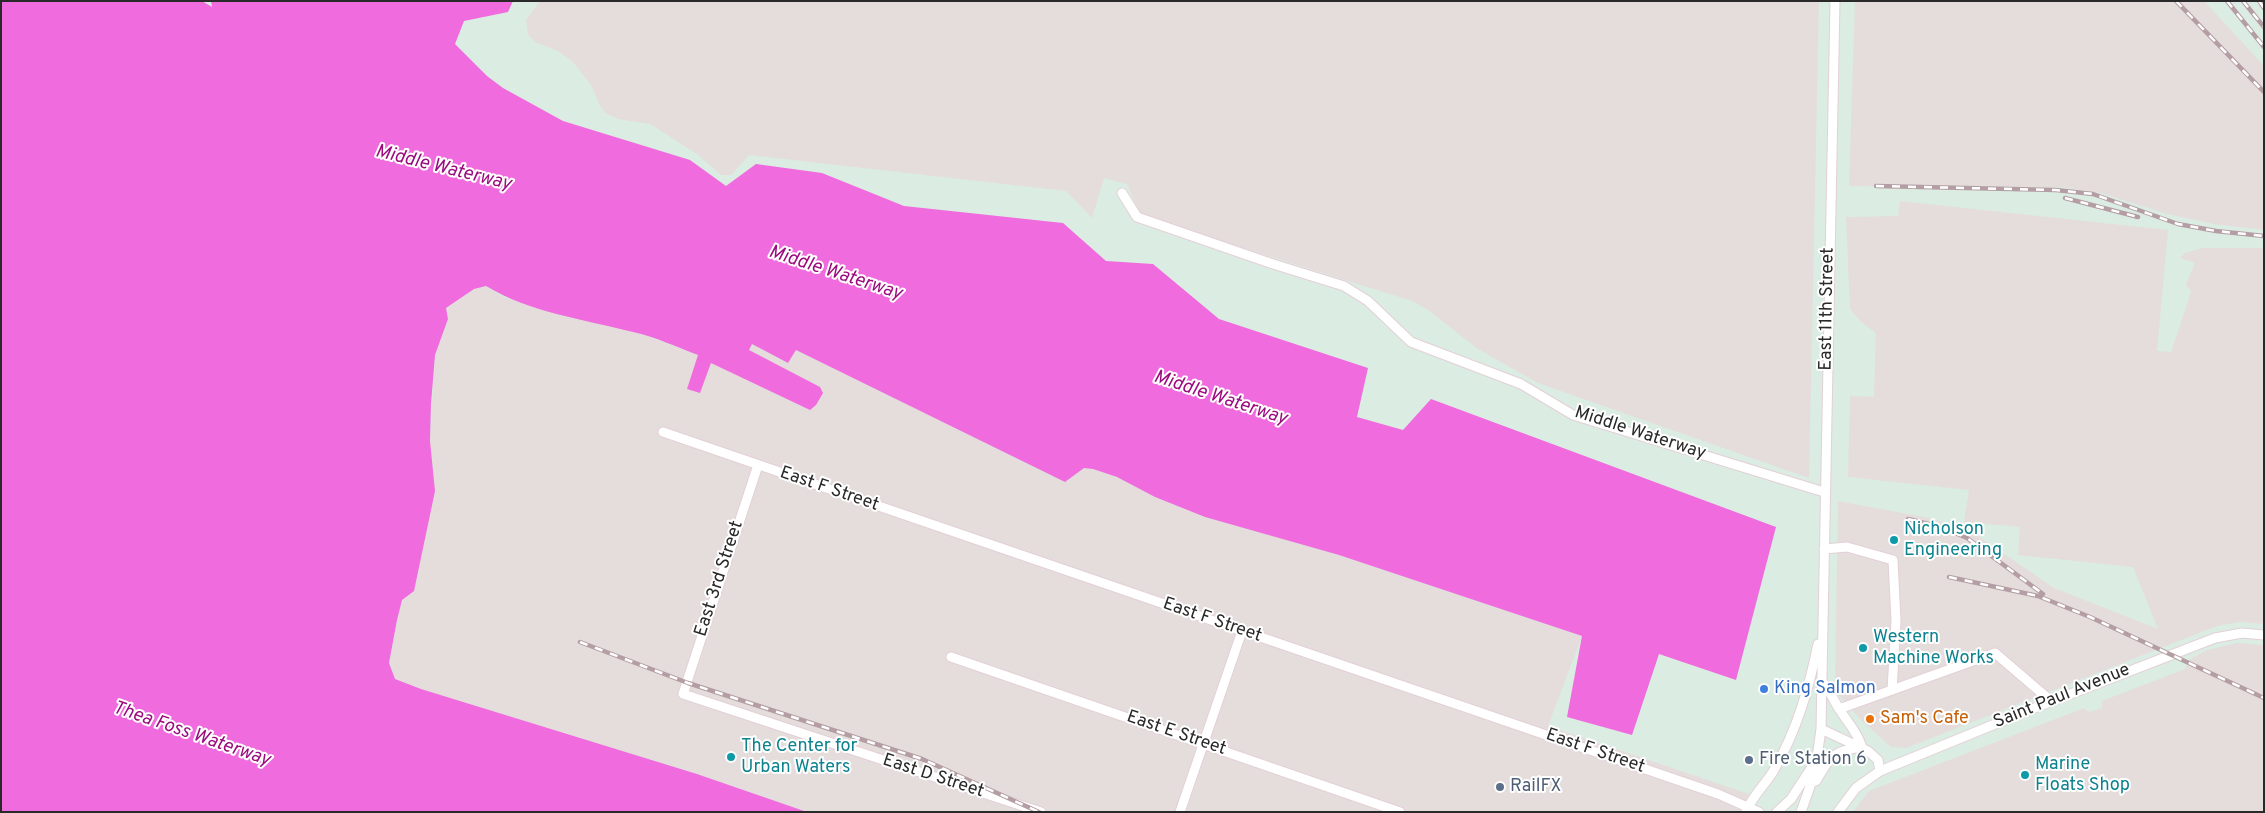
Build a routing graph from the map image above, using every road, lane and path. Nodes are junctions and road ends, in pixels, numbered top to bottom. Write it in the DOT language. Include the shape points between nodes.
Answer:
graph roads {
  1 [pos="1835,1"];
  2 [pos="1122,193"];
  3 [pos="663,432"];
  4 [pos="758,465"];
  5 [pos="1824,492"];
  6 [pos="1824,549"];
  7 [pos="1822,616"];
  8 [pos="1242,631"];
  9 [pos="2264,635"];
  10 [pos="951,658"];
  11 [pos="1821,680"];
  12 [pos="1892,690"];
  13 [pos="684,694"];
  14 [pos="2051,701"];
  15 [pos="1839,710"];
  16 [pos="1821,729"];
  17 [pos="1204,744"];
  18 [pos="1819,746"];
  19 [pos="1862,747"];
  20 [pos="1880,771"];
  21 [pos="1809,793"];
  22 [pos="1747,809"];
  23 [pos="1041,812"];
  24 [pos="1180,812"];
  25 [pos="1400,812"];
  26 [pos="1759,812"];
  27 [pos="1777,812"];
  28 [pos="1801,812"];
  29 [pos="1838,812"];
  1 -- 5 [label="street, East 11th Street"];
  2 -- 5 [label="street, Middle Waterway" via="1137,217 1344,286 1368,301 1411,342 1521,384 1573,415"];
  3 -- 4 [label="street, East F Street"];
  4 -- 8 [label="street, East F Street"];
  4 -- 13 [label="street, East 3rd Street"];
  5 -- 6 [label="street, East 11th Street"];
  6 -- 7 [label="street, East 11th Street"];
  6 -- 12 [label="street" via="1847,547 1893,560 1896,620"];
  7 -- 11 [label="street, East 11th Street"];
  7 -- 22 [label="street, East 11th Street" via="1804,705 1773,772"];
  8 -- 17 [label="street"];
  8 -- 22 [label="street, East F Street" via="1718,794"];
  9 -- 14 [label="street, Saint Paul Avenue" via="2242,633 2215,638"];
  10 -- 17 [label="street, East E Street"];
  11 -- 15 [label="street" via="1832,693"];
  11 -- 16 [label="street, East 11th Street"];
  12 -- 14 [label="street" via="1995,653"];
  12 -- 15 [label="street"];
  13 -- 23 [label="street, East D Street"];
  14 -- 20 [label="street, Saint Paul Avenue"];
  15 -- 19 [label="street" via="1854,728"];
  16 -- 18 [label="street, East 11th Street"];
  16 -- 19 [label="street"];
  17 -- 24 [label="street"];
  17 -- 25 [label="street, East E Street"];
  18 -- 21 [label="street, East 11th Street"];
  18 -- 27 [label="street" via="1809,774"];
  19 -- 20 [label="street" via="1878,760"];
  19 -- 21 [label="street" via="1836,752"];
  20 -- 29 [label="street" via="1856,788"];
  21 -- 28 [label="street, East 11th Street"];
  22 -- 26 [label="street, East F Street"];
}
